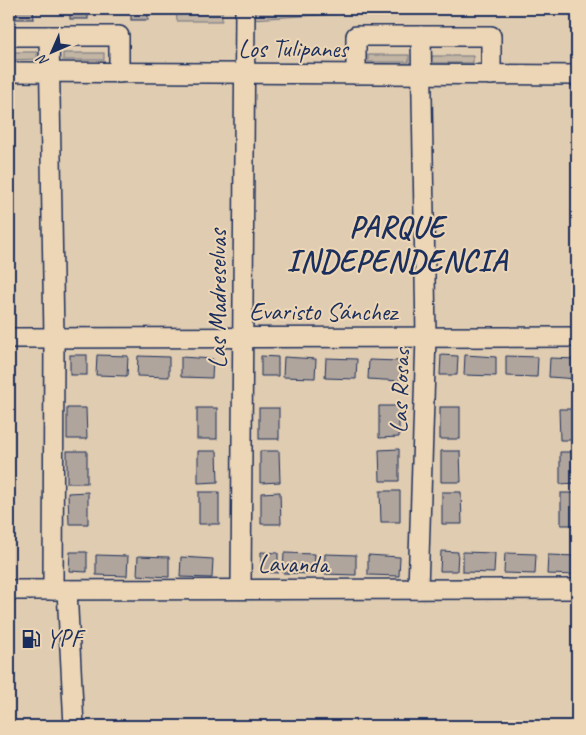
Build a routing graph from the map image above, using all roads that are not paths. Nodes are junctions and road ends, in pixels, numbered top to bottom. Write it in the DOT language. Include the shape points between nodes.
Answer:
graph roads {
  1 [pos="245,9"];
  2 [pos="9,36"];
  3 [pos="49,36"];
  4 [pos="421,36"];
  5 [pos="9,72"];
  6 [pos="49,72"];
  7 [pos="119,73"];
  8 [pos="244,74"];
  9 [pos="356,74"];
  10 [pos="421,74"];
  11 [pos="491,75"];
  12 [pos="577,75"];
  13 [pos="426,337"];
  14 [pos="577,337"];
  15 [pos="9,338"];
  16 [pos="54,338"];
  17 [pos="243,338"];
  18 [pos="577,588"];
  19 [pos="241,589"];
  20 [pos="418,589"];
  21 [pos="9,590"];
  22 [pos="60,590"];
  23 [pos="74,726"];
  1 -- 8 [label="street, Las Madreselvas"];
  2 -- 3 [label="street"];
  3 -- 6 [label="street"];
  3 -- 7 [label="street" via="119,36"];
  4 -- 9 [label="street" via="356,36"];
  4 -- 10 [label="street, Las Rosas"];
  4 -- 11 [label="street" via="491,36"];
  5 -- 6 [label="street, Los Tulipanes"];
  6 -- 7 [label="street, Los Tulipanes"];
  6 -- 16 [label="street"];
  7 -- 8 [label="street, Los Tulipanes"];
  8 -- 9 [label="street, Los Tulipanes"];
  8 -- 17 [label="street, Las Madreselvas"];
  9 -- 10 [label="street, Los Tulipanes"];
  10 -- 11 [label="street, Los Tulipanes"];
  10 -- 13 [label="street, Las Rosas"];
  11 -- 12 [label="street, Los Tulipanes"];
  13 -- 14 [label="street, Evaristo Sánchez"];
  13 -- 17 [label="street, Evaristo Sánchez"];
  13 -- 20 [label="street, Las Rosas"];
  15 -- 16 [label="street, Evaristo Sánchez"];
  16 -- 17 [label="street, Evaristo Sánchez"];
  16 -- 22 [label="street"];
  17 -- 19 [label="street, Las Madreselvas"];
  18 -- 20 [label="street, Lavanda"];
  19 -- 20 [label="street, Lavanda"];
  19 -- 22 [label="street, Lavanda"];
  21 -- 22 [label="street, Lavanda"];
  22 -- 23 [label="street"];
}
